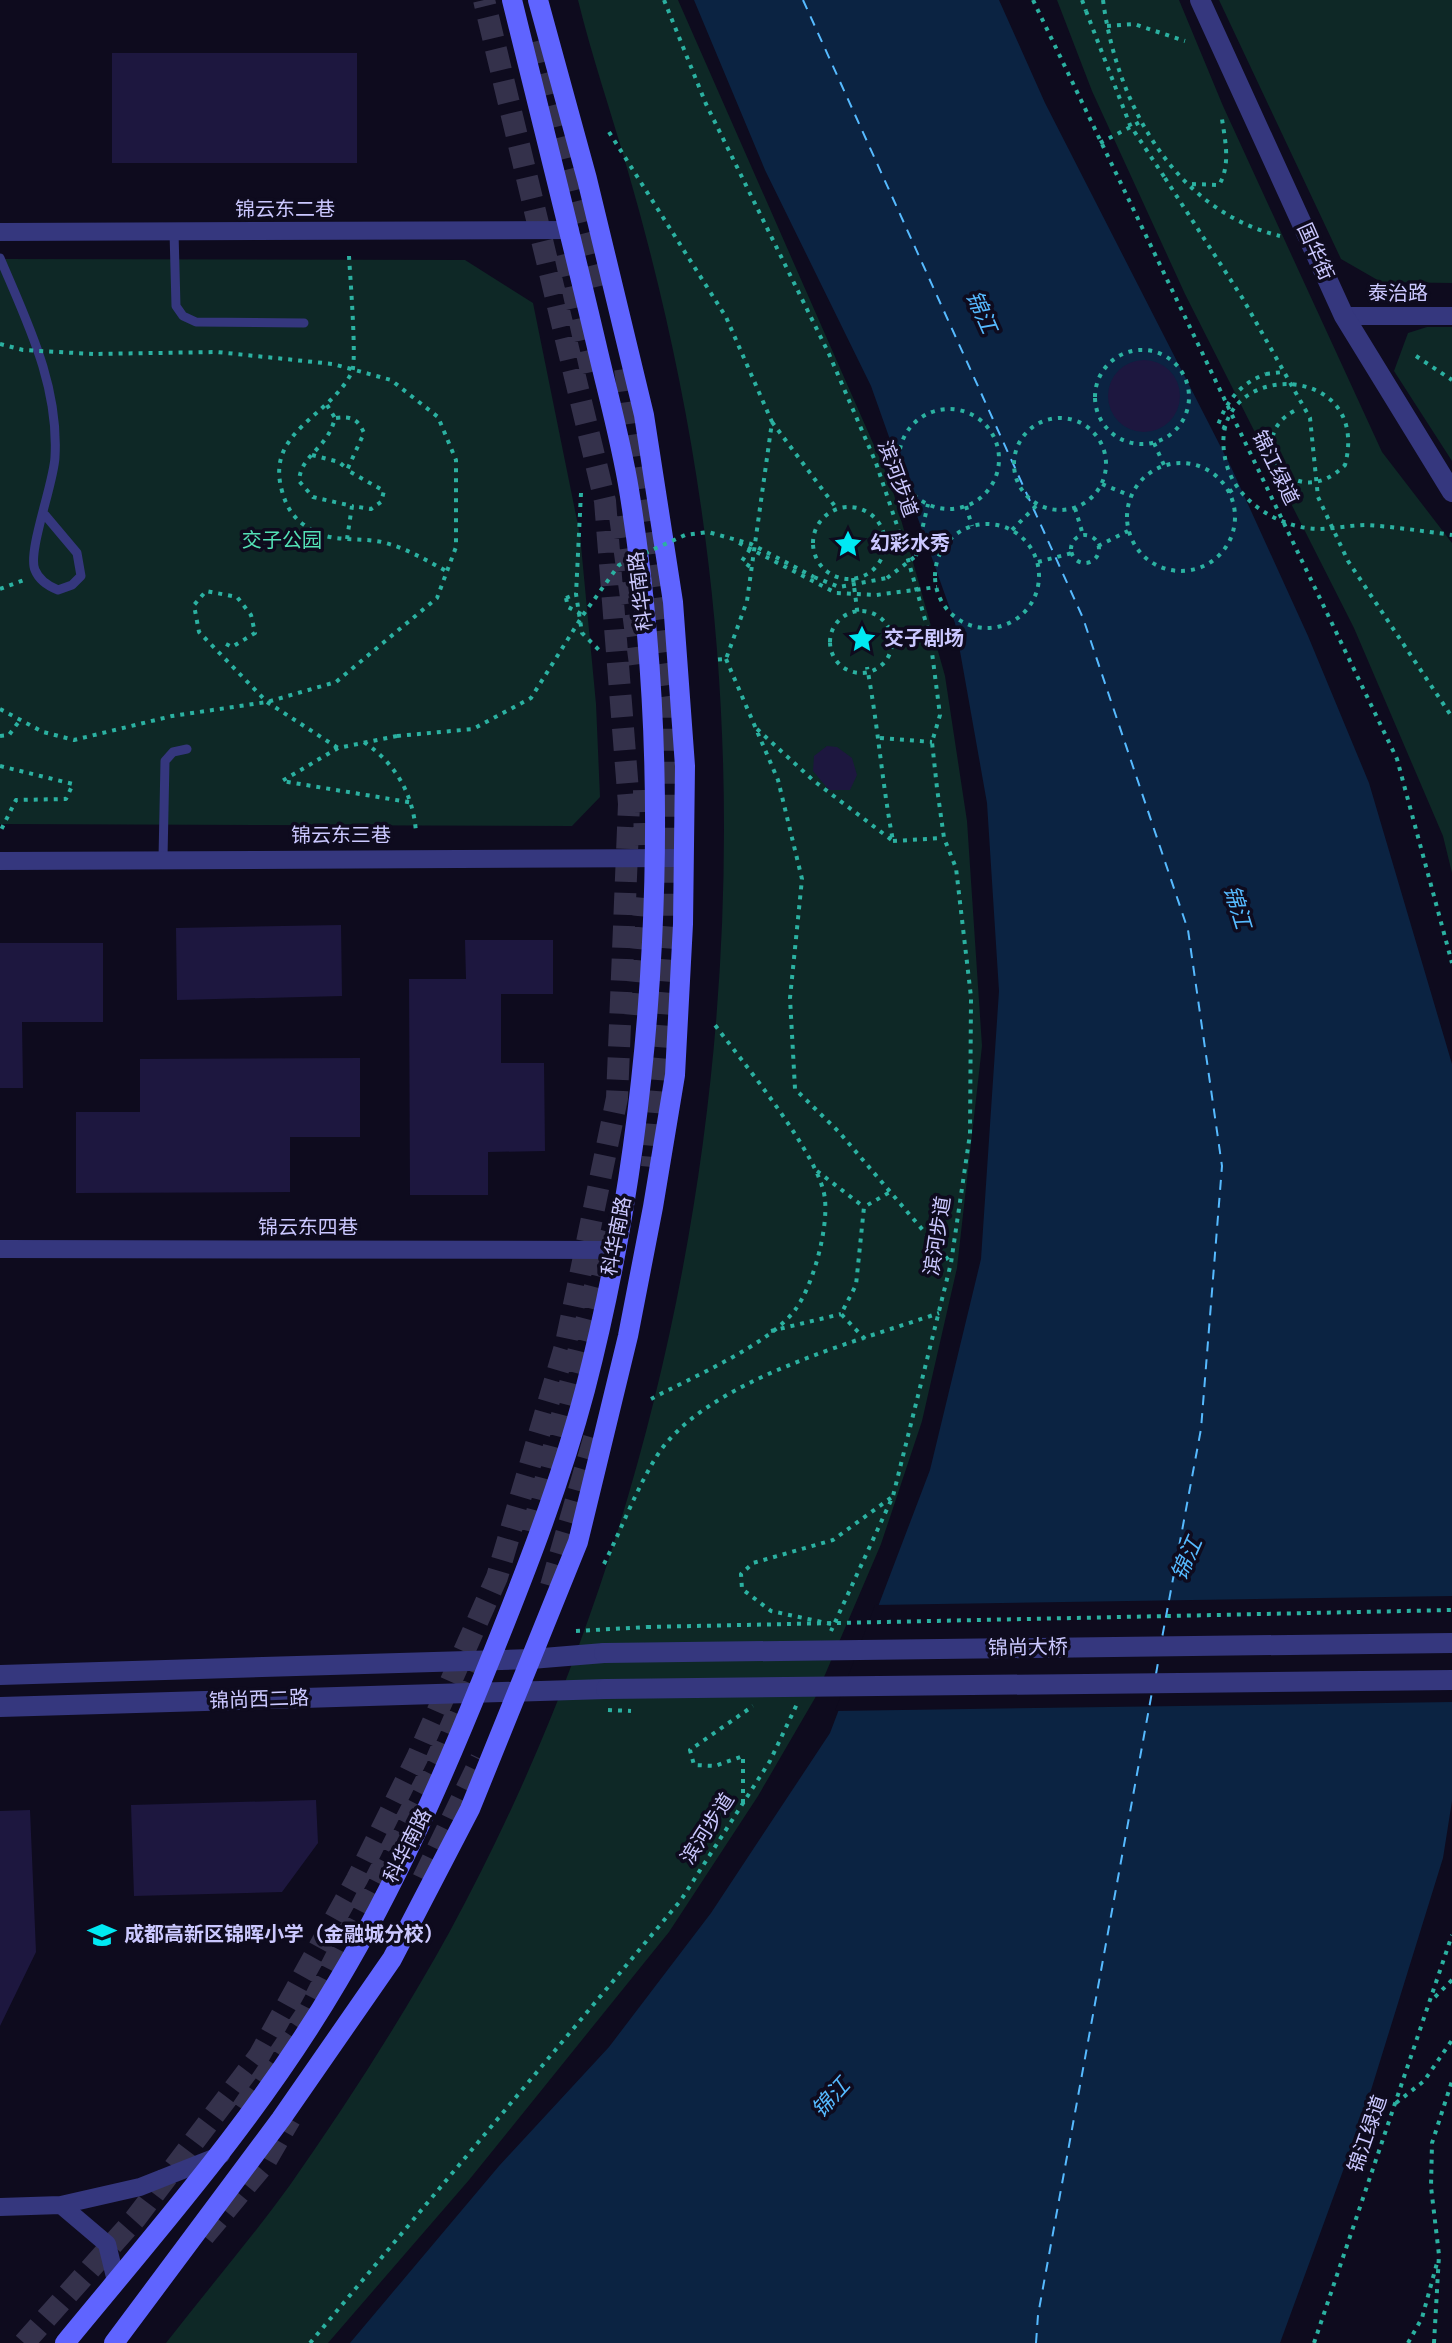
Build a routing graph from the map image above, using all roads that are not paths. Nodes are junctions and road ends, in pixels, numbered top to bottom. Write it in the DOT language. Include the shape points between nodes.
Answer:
graph roads {
  1 [pos="512,0"];
  2 [pos="538,0"];
  3 [pos="1200,0"];
  4 [pos="570,230"];
  5 [pos="0,232"];
  6 [pos="174,232"];
  7 [pos="0,258"];
  8 [pos="1344,316"];
  9 [pos="1452,316"];
  10 [pos="304,323"];
  11 [pos="1452,492"];
  12 [pos="45,515"];
  13 [pos="187,749"];
  14 [pos="163,858"];
  15 [pos="652,858"];
  16 [pos="683,858"];
  17 [pos="0,861"];
  18 [pos="0,1249"];
  19 [pos="616,1250"];
  20 [pos="1452,1643"];
  21 [pos="491,1658"];
  22 [pos="531,1659"];
  23 [pos="0,1675"];
  24 [pos="1452,1680"];
  25 [pos="477,1693"];
  26 [pos="518,1693"];
  27 [pos="0,1707"];
  28 [pos="224,2153"];
  29 [pos="61,2205"];
  30 [pos="0,2207"];
  31 [pos="116,2281"];
  32 [pos="65,2343"];
  33 [pos="114,2343"];
  1 -- 4 [label="main road, 科华南路"];
  2 -- 16 [label="main road, 科华南路" via="644,415 676,641 685,766"];
  3 -- 8 [label="street, 国华街"];
  4 -- 6 [label="street, 锦云东二巷"];
  4 -- 15 [label="main road, 科华南路" via="629,488 647,644 655,775"];
  5 -- 6 [label="street, 锦云东二巷"];
  6 -- 10 [label="lane" via="176,306 183,316 196,322"];
  7 -- 12 [label="lane" via="53,398 55,458"];
  8 -- 9 [label="street, 泰治路"];
  8 -- 11 [label="street, 国华街"];
  12 -- 12 [label="lane" via="35,544 34,569 45,584 58,590 81,576 77,553"];
  13 -- 14 [label="lane" via="173,752 165,761"];
  14 -- 15 [label="street, 锦云东三巷"];
  14 -- 17 [label="street, 锦云东三巷"];
  15 -- 16 [label="street, 锦云东三巷"];
  15 -- 19 [label="main road, 科华南路" via="648,992"];
  16 -- 22 [label="main road, 科华南路" via="675,1075 653,1207 578,1542"];
  18 -- 19 [label="street, 锦云东四巷"];
  19 -- 21 [label="main road, 科华南路" via="576,1420 536,1547"];
  20 -- 22 [label="street, 锦尚大桥, bridge" via="604,1653"];
  21 -- 22 [label="street, 锦尚大桥"];
  21 -- 23 [label="street, 锦尚大桥"];
  21 -- 25 [label="main road, 科华南路"];
  22 -- 26 [label="main road, 科华南路"];
  24 -- 26 [label="street, 锦尚大桥, bridge"];
  25 -- 26 [label="street, 锦尚西二路"];
  25 -- 27 [label="street, 锦尚西二路"];
  25 -- 28 [label="main road, 科华南路" via="458,1745 338,1981"];
  26 -- 33 [label="main road, 科华南路" via="470,1809 392,1959"];
  28 -- 29 [label="street" via="140,2187"];
  28 -- 31 [label="main road, 科华南路"];
  29 -- 30 [label="street"];
  29 -- 31 [label="street" via="107,2244"];
  31 -- 32 [label="main road, 科华南路"];
}
